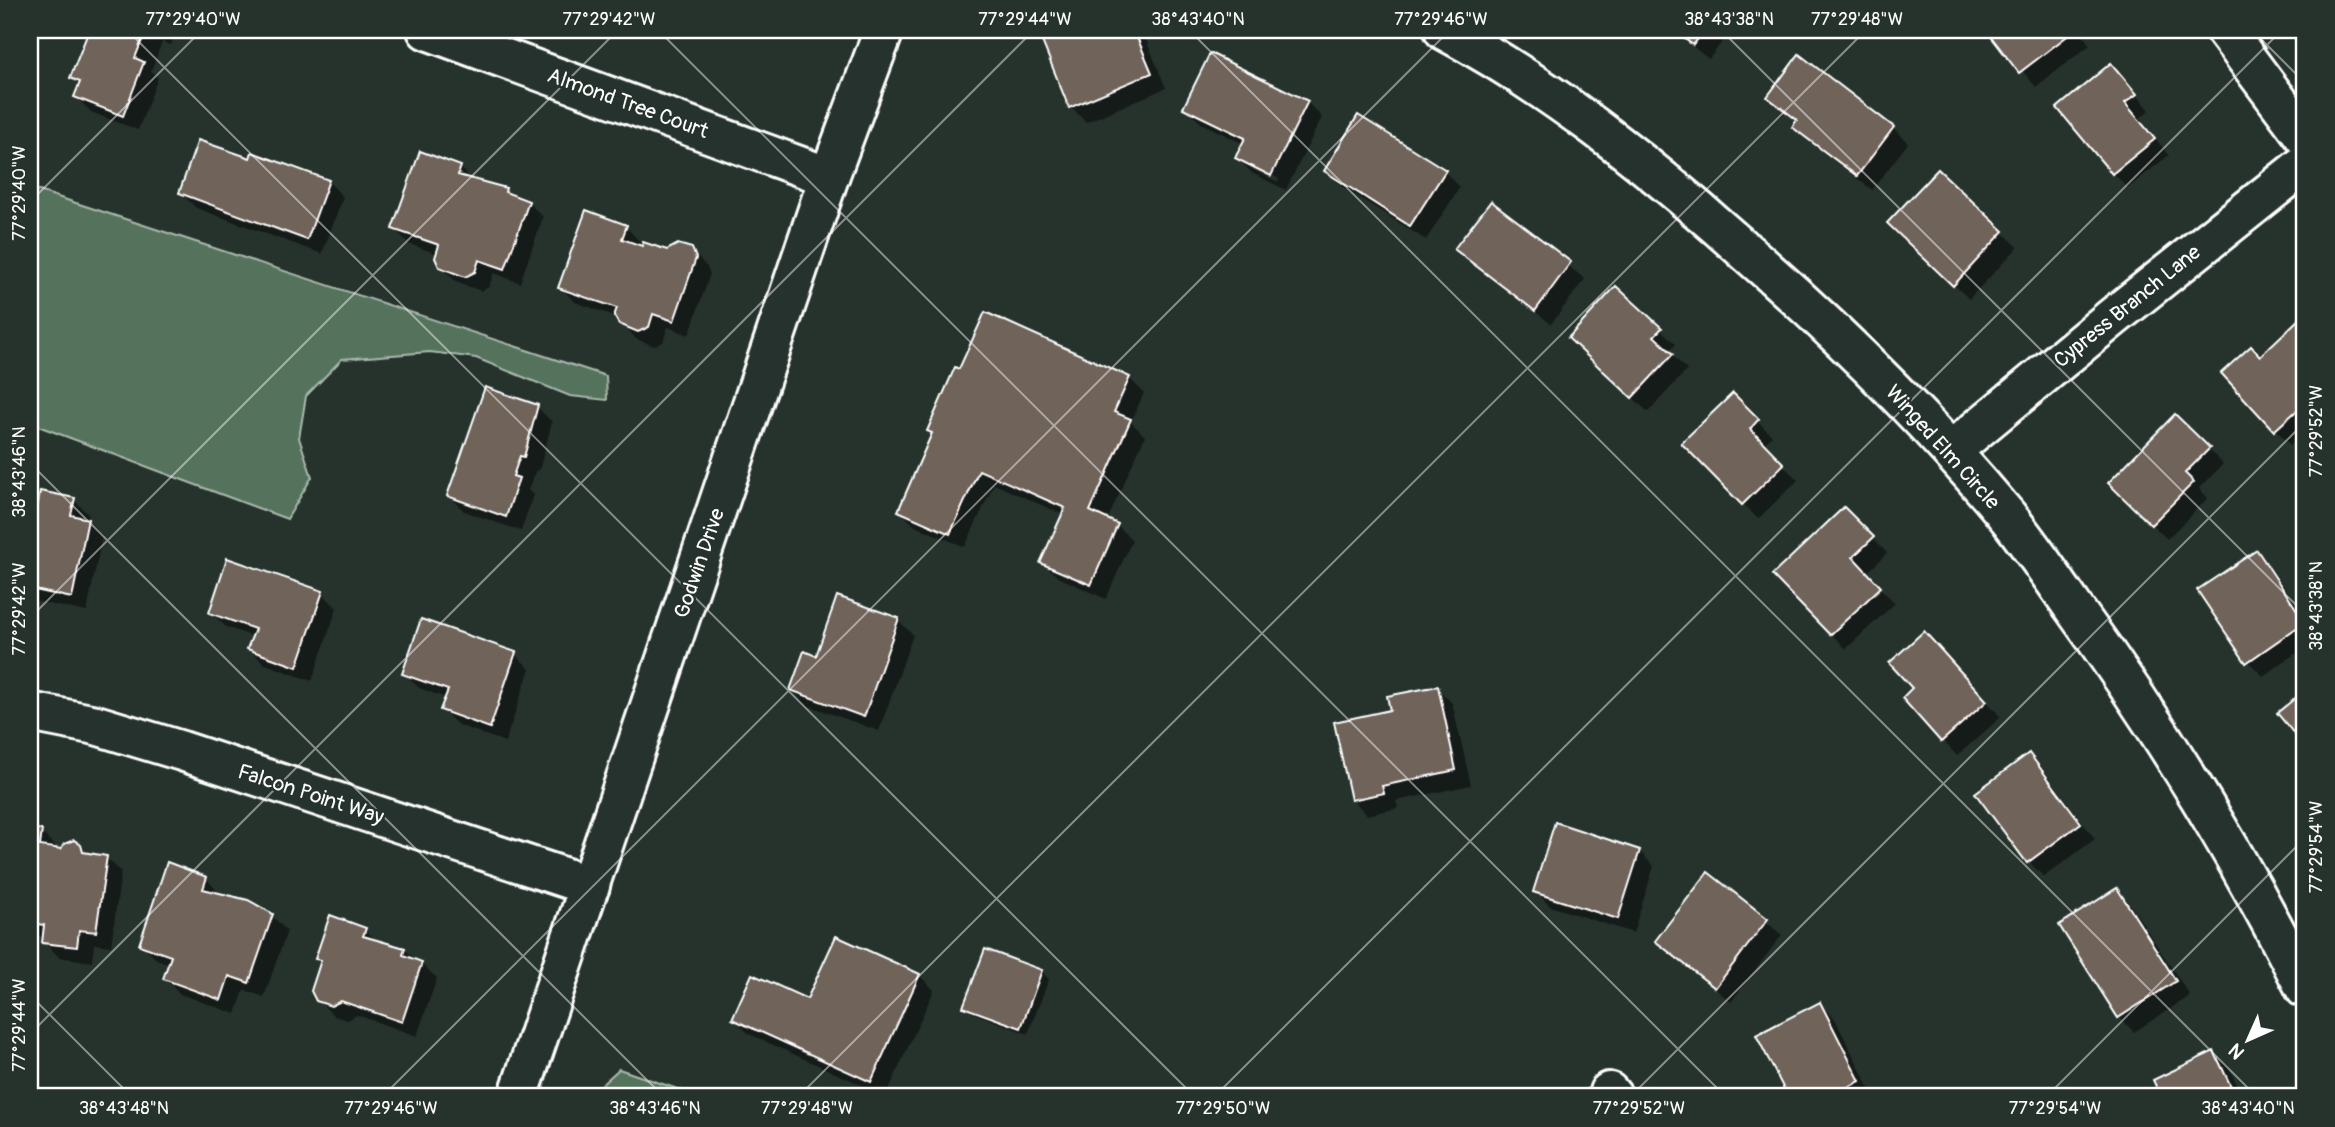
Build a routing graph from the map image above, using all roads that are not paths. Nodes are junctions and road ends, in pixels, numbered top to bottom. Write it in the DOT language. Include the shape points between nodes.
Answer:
graph roads {
  1 [pos="427,30"];
  2 [pos="884,30"];
  3 [pos="1444,30"];
  4 [pos="2225,30"];
  5 [pos="2305,137"];
  6 [pos="2305,164"];
  7 [pos="829,177"];
  8 [pos="1951,452"];
  9 [pos="30,712"];
  10 [pos="590,886"];
  11 [pos="2305,988"];
  12 [pos="518,1097"];
  1 -- 7 [label="street, Almond Tree Court"];
  2 -- 7 [label="street, Godwin Drive"];
  3 -- 8 [label="street, Winged Elm Circle" via="1570,109 1676,189 1826,321"];
  4 -- 5 [label="street"];
  6 -- 8 [label="street, Cypress Branch Lane"];
  7 -- 10 [label="street, Godwin Drive"];
  8 -- 11 [label="street, Winged Elm Circle" via="2010,520 2110,658 2185,772"];
  9 -- 10 [label="street, Falcon Point Way" via="170,747"];
  10 -- 12 [label="street, Godwin Drive"];
}
